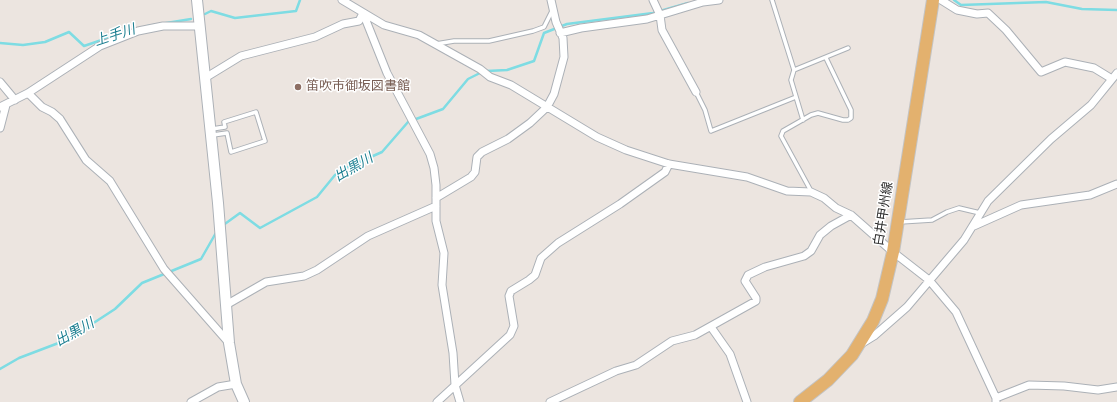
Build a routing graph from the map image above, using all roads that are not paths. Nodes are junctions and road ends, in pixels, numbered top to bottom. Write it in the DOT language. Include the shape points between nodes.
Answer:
graph roads {
  1 [pos="197,0"];
  2 [pos="342,0"];
  3 [pos="551,0"];
  4 [pos="653,0"];
  5 [pos="719,0"];
  6 [pos="772,0"];
  7 [pos="933,0"];
  8 [pos="941,0"];
  9 [pos="553,9"];
  10 [pos="363,13"];
  11 [pos="660,16"];
  12 [pos="198,26"];
  13 [pos="560,33"];
  14 [pos="435,44"];
  15 [pos="848,48"];
  16 [pos="826,58"];
  17 [pos="794,70"];
  18 [pos="205,78"];
  19 [pos="1115,78"];
  20 [pos="0,82"];
  21 [pos="696,92"];
  22 [pos="28,93"];
  23 [pos="796,97"];
  24 [pos="15,100"];
  25 [pos="3,106"];
  26 [pos="547,107"];
  27 [pos="802,120"];
  28 [pos="0,128"];
  29 [pos="211,132"];
  30 [pos="669,164"];
  31 [pos="1117,184"];
  32 [pos="811,192"];
  33 [pos="436,198"];
  34 [pos="436,206"];
  35 [pos="980,214"];
  36 [pos="851,215"];
  37 [pos="897,222"];
  38 [pos="974,226"];
  39 [pos="893,252"];
  40 [pos="929,280"];
  41 [pos="226,304"];
  42 [pos="711,327"];
  43 [pos="229,343"];
  44 [pos="859,345"];
  45 [pos="236,384"];
  46 [pos="455,385"];
  47 [pos="1117,387"];
  48 [pos="996,400"];
  49 [pos="191,402"];
  50 [pos="244,402"];
  51 [pos="437,402"];
  52 [pos="460,402"];
  53 [pos="550,402"];
  54 [pos="747,402"];
  55 [pos="800,402"];
  1 -- 12 [label="street"];
  2 -- 10 [label="street"];
  3 -- 9 [label="street"];
  4 -- 11 [label="street"];
  5 -- 11 [label="street" via="703,2"];
  6 -- 17 [label="lane"];
  7 -- 37 [label="main road, 白井甲州線"];
  8 -- 19 [label="street" via="957,10 977,14 988,13 1042,72 1064,62 1094,68"];
  9 -- 13 [label="street"];
  9 -- 14 [label="lane" via="544,27 489,41"];
  10 -- 14 [label="street" via="384,25 419,35"];
  10 -- 18 [label="street" via="359,21 315,37 241,56"];
  10 -- 33 [label="street" via="387,73 430,154 434,168"];
  11 -- 13 [label="street"];
  11 -- 21 [label="street" via="662,30"];
  12 -- 18 [label="street"];
  12 -- 22 [label="street" via="163,26 138,31 100,46"];
  13 -- 26 [label="street" via="563,38 564,57 554,94"];
  14 -- 26 [label="street"];
  15 -- 16 [label="lane"];
  16 -- 17 [label="lane"];
  16 -- 27 [label="lane" via="851,110 852,118 843,120 818,113"];
  17 -- 23 [label="lane" via="791,80"];
  18 -- 29 [label="street"];
  19 -- 35 [label="street" via="1091,105 1050,139 998,190"];
  20 -- 24 [label="street"];
  21 -- 23 [label="lane" via="706,110 711,131"];
  22 -- 24 [label="street"];
  22 -- 43 [label="street" via="42,107 60,119 86,160 110,181 169,276"];
  23 -- 27 [label="lane"];
  24 -- 25 [label="street"];
  25 -- 28 [label="street"];
  26 -- 30 [label="street" via="597,137"];
  26 -- 33 [label="street" via="508,139 482,152 477,157 471,177"];
  27 -- 32 [label="lane" via="783,131 781,136"];
  29 -- 29 [label="lane" via="226,127 224,122 256,112 265,141 231,152 227,133"];
  29 -- 41 [label="street"];
  30 -- 32 [label="street" via="747,176 787,191"];
  30 -- 46 [label="street" via="665,172 570,235 541,258 535,275 511,291 509,296 514,326 510,335"];
  31 -- 38 [label="street" via="1090,195 1021,205"];
  32 -- 36 [label="street"];
  33 -- 34 [label="street"];
  34 -- 41 [label="street" via="368,236 317,270 304,276 266,282"];
  34 -- 46 [label="street" via="436,221 444,253 442,285 453,353"];
  35 -- 37 [label="lane" via="959,208 932,220"];
  35 -- 38 [label="street"];
  36 -- 39 [label="street"];
  36 -- 42 [label="street" via="820,235 811,251 804,256 765,267 748,275 745,281 756,301"];
  37 -- 39 [label="main road, 白井甲州線"];
  38 -- 40 [label="street"];
  39 -- 40 [label="street"];
  39 -- 44 [label="main road, 白井甲州線" via="879,308"];
  40 -- 44 [label="street" via="894,319"];
  40 -- 48 [label="street" via="956,312"];
  41 -- 43 [label="street"];
  42 -- 53 [label="street" via="695,335 672,341 636,365 616,371"];
  42 -- 54 [label="street" via="730,354"];
  43 -- 45 [label="street"];
  44 -- 55 [label="main road, 白井甲州線" via="841,367"];
  45 -- 49 [label="street" via="218,386"];
  45 -- 50 [label="street"];
  46 -- 51 [label="street"];
  46 -- 52 [label="street"];
  47 -- 48 [label="street" via="1098,390 1029,385"];
}
